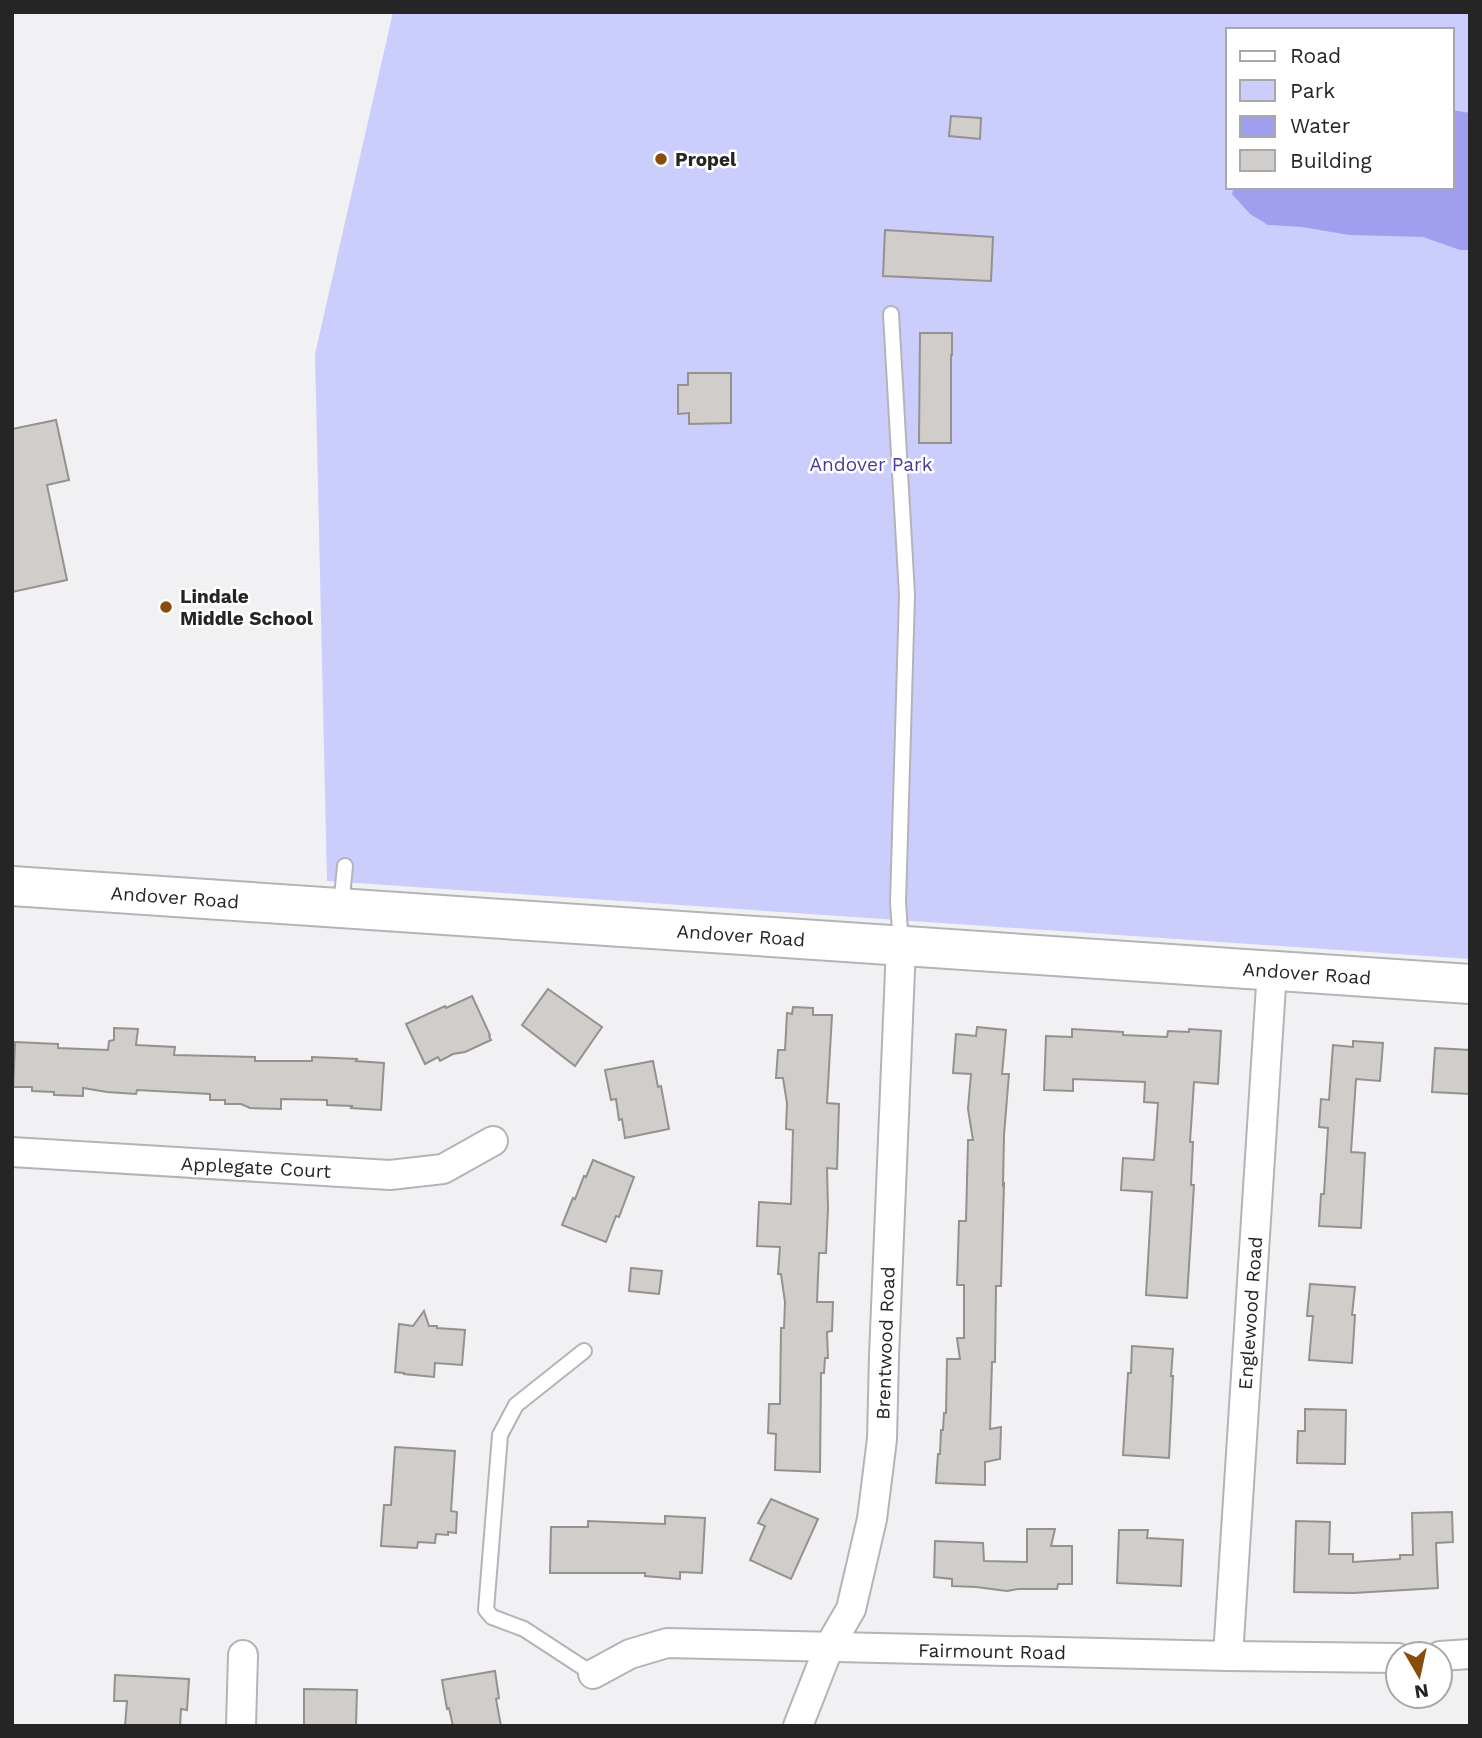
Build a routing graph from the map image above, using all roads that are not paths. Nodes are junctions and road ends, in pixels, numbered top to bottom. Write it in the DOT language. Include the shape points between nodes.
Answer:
graph roads {
  1 [pos="891,314"];
  2 [pos="345,866"];
  3 [pos="12,886"];
  4 [pos="341,908"];
  5 [pos="901,946"];
  6 [pos="1272,970"];
  7 [pos="1470,984"];
  8 [pos="493,1141"];
  9 [pos="12,1152"];
  10 [pos="584,1351"];
  11 [pos="829,1647"];
  12 [pos="243,1655"];
  13 [pos="1228,1656"];
  14 [pos="1384,1658"];
  15 [pos="593,1675"];
  16 [pos="241,1726"];
  17 [pos="799,1726"];
  1 -- 5 [label="lane" via="907,595 898,903"];
  2 -- 4 [label="lane"];
  3 -- 4 [label="street, Andover Road"];
  4 -- 5 [label="street, Andover Road"];
  5 -- 6 [label="street, Andover Road"];
  5 -- 11 [label="street, Brentwood Road" via="882,1439 872,1519 851,1609"];
  6 -- 7 [label="street, Andover Road"];
  6 -- 13 [label="street, Englewood Road"];
  8 -- 9 [label="street, Applegate Court" via="443,1169 390,1175"];
  10 -- 15 [label="lane" via="516,1405 500,1435 486,1610"];
  11 -- 13 [label="street, Fairmount Road"];
  11 -- 15 [label="street, Fairmount Road" via="667,1643 630,1654"];
  11 -- 17 [label="street, Brentwood Road"];
  12 -- 16 [label="street"];
  13 -- 14 [label="street, Fairmount Road"];
}
